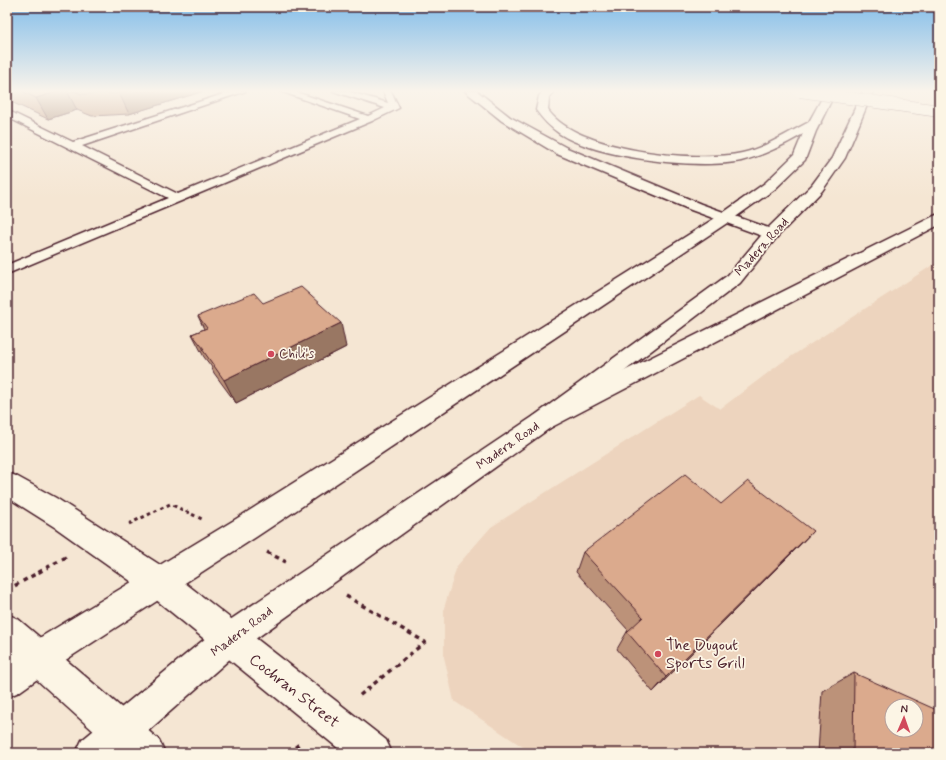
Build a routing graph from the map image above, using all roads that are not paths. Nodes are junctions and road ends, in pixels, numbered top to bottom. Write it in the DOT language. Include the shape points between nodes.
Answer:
graph roads {
  1 [pos="34,126"];
  2 [pos="132,126"];
  3 [pos="339,126"];
  4 [pos="520,126"];
  5 [pos="558,126"];
  6 [pos="808,126"];
  7 [pos="813,126"];
  8 [pos="852,126"];
  9 [pos="72,146"];
  10 [pos="177,198"];
  11 [pos="725,218"];
  12 [pos="939,219"];
  13 [pos="771,234"];
  14 [pos="7,270"];
  15 [pos="542,422"];
  16 [pos="7,484"];
  17 [pos="160,583"];
  18 [pos="7,630"];
  19 [pos="229,640"];
  20 [pos="38,658"];
  21 [pos="7,680"];
  22 [pos="134,742"];
  23 [pos="95,753"];
  24 [pos="373,753"];
  1 -- 9 [label="lane"];
  2 -- 9 [label="lane"];
  3 -- 10 [label="lane"];
  4 -- 11 [label="main road" via="562,151"];
  5 -- 6 [label="main road" via="602,147 661,158 696,160 740,157 768,148"];
  7 -- 11 [label="main road" via="800,157 770,186"];
  8 -- 13 [label="main road, Madera Road" via="838,158 817,188"];
  9 -- 10 [label="lane"];
  10 -- 14 [label="lane"];
  11 -- 13 [label="main road"];
  11 -- 17 [label="main road"];
  12 -- 15 [label="main road"];
  13 -- 15 [label="main road, Madera Road" via="734,279"];
  15 -- 19 [label="main road, Madera Road"];
  16 -- 17 [label="main road, Cochran Street" via="79,527"];
  17 -- 19 [label="main road, Cochran Street"];
  17 -- 20 [label="main road"];
  18 -- 20 [label="main road"];
  19 -- 22 [label="main road, Madera Road"];
  19 -- 24 [label="main road, Cochran Street"];
  20 -- 21 [label="main road"];
  20 -- 22 [label="main road"];
  22 -- 23 [label="main road, Madera Road"];
}
